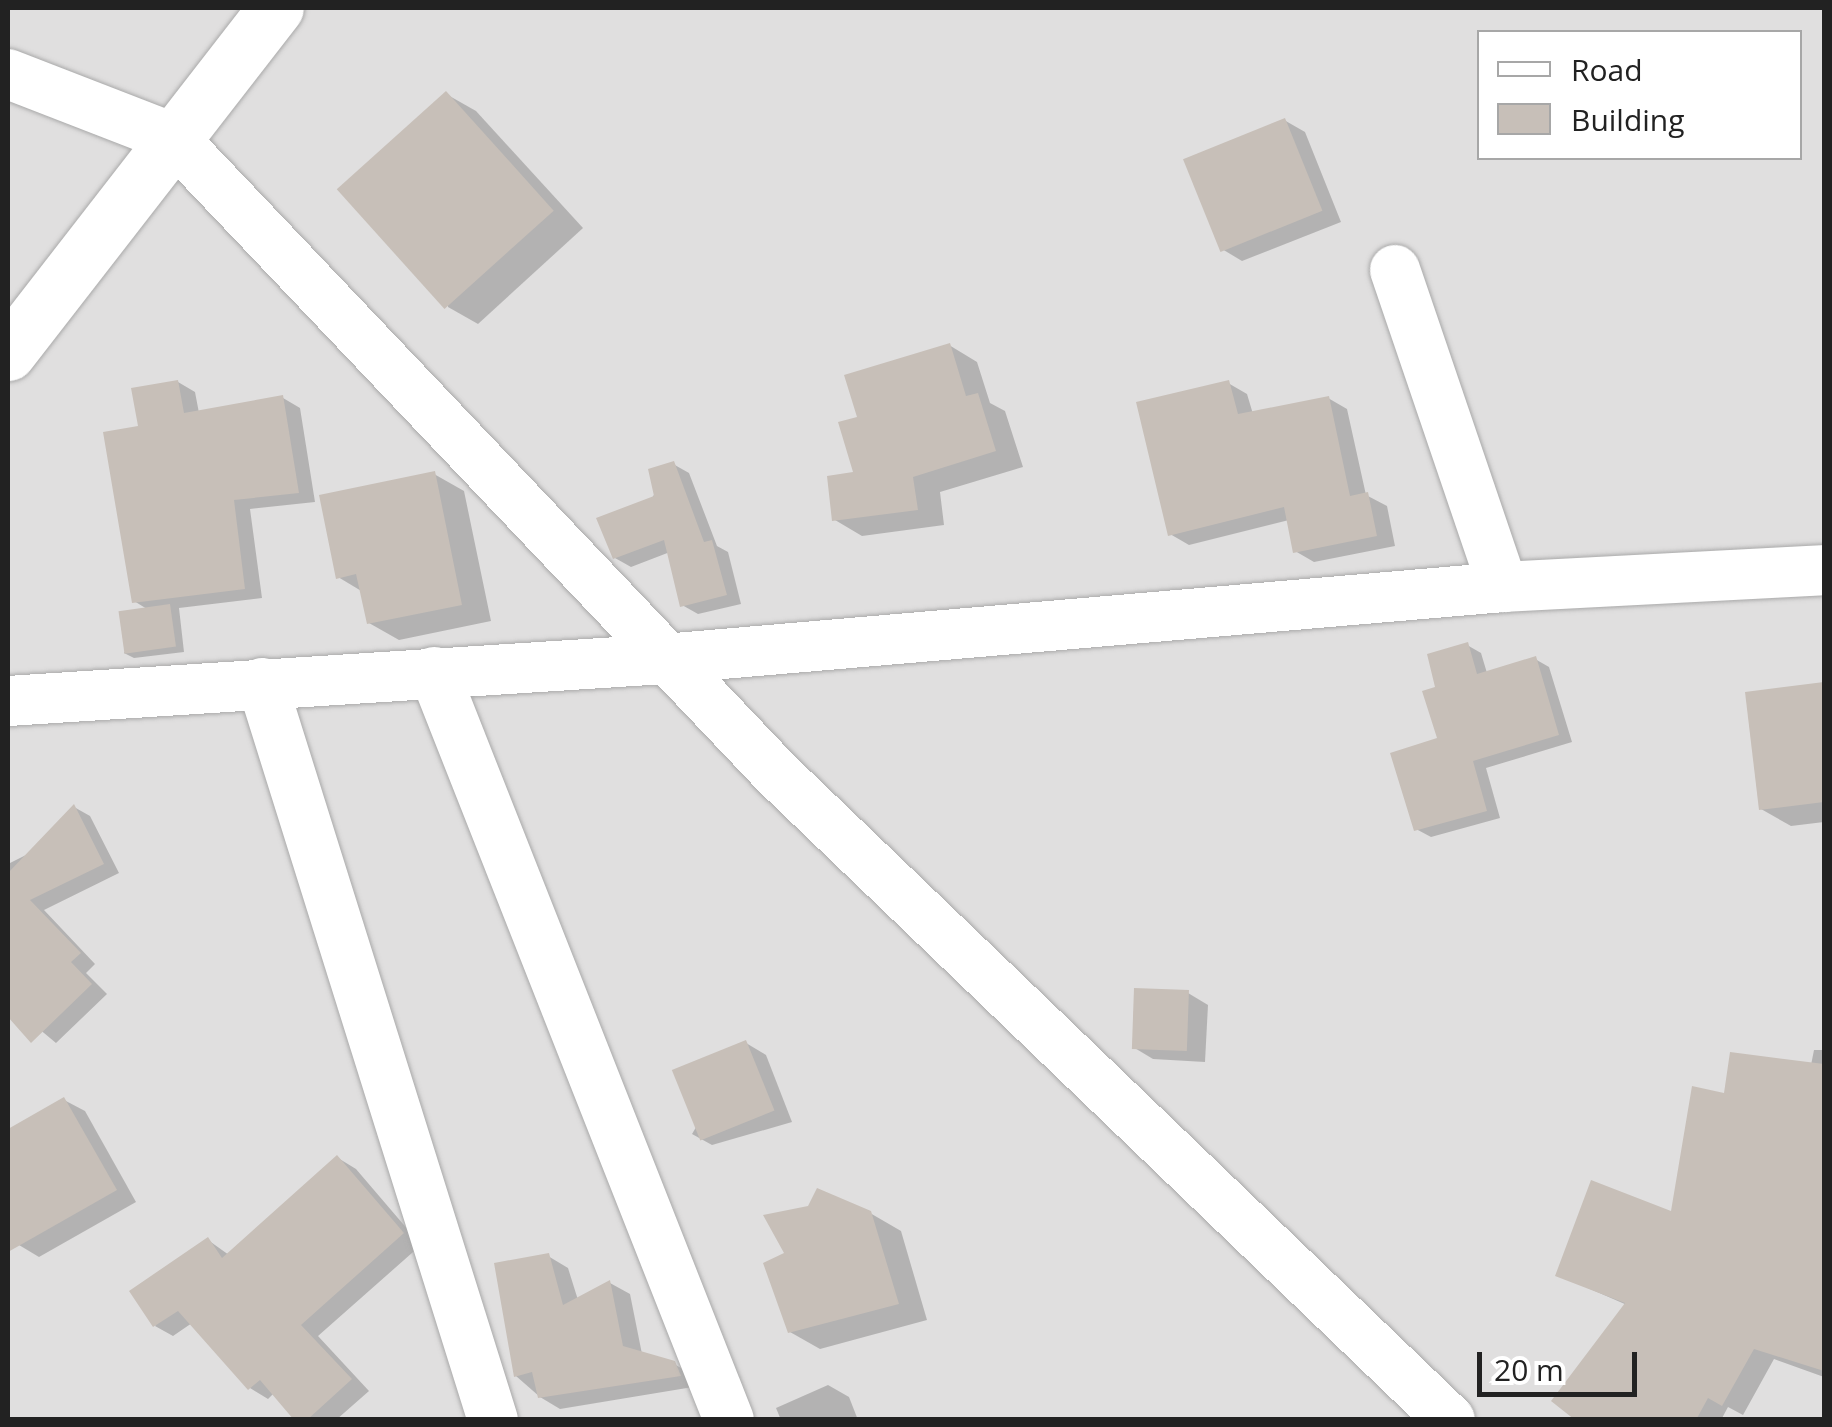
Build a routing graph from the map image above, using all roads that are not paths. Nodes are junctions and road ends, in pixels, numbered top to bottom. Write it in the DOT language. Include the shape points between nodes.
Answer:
graph roads {
  1 [pos="276,8"];
  2 [pos="8,74"];
  3 [pos="173,138"];
  4 [pos="1395,270"];
  5 [pos="8,353"];
  6 [pos="1824,570"];
  7 [pos="1504,587"];
  8 [pos="664,659"];
  9 [pos="434,672"];
  10 [pos="262,683"];
  11 [pos="8,701"];
  12 [pos="493,1420"];
  13 [pos="729,1420"];
  14 [pos="1450,1420"];
  1 -- 3 [label="street"];
  2 -- 3 [label="street"];
  3 -- 5 [label="street"];
  3 -- 8 [label="street"];
  4 -- 7 [label="street"];
  6 -- 7 [label="street"];
  7 -- 8 [label="street"];
  8 -- 9 [label="street"];
  8 -- 14 [label="street" via="1020,1012"];
  9 -- 10 [label="street"];
  9 -- 13 [label="street"];
  10 -- 11 [label="street"];
  10 -- 12 [label="street"];
}
